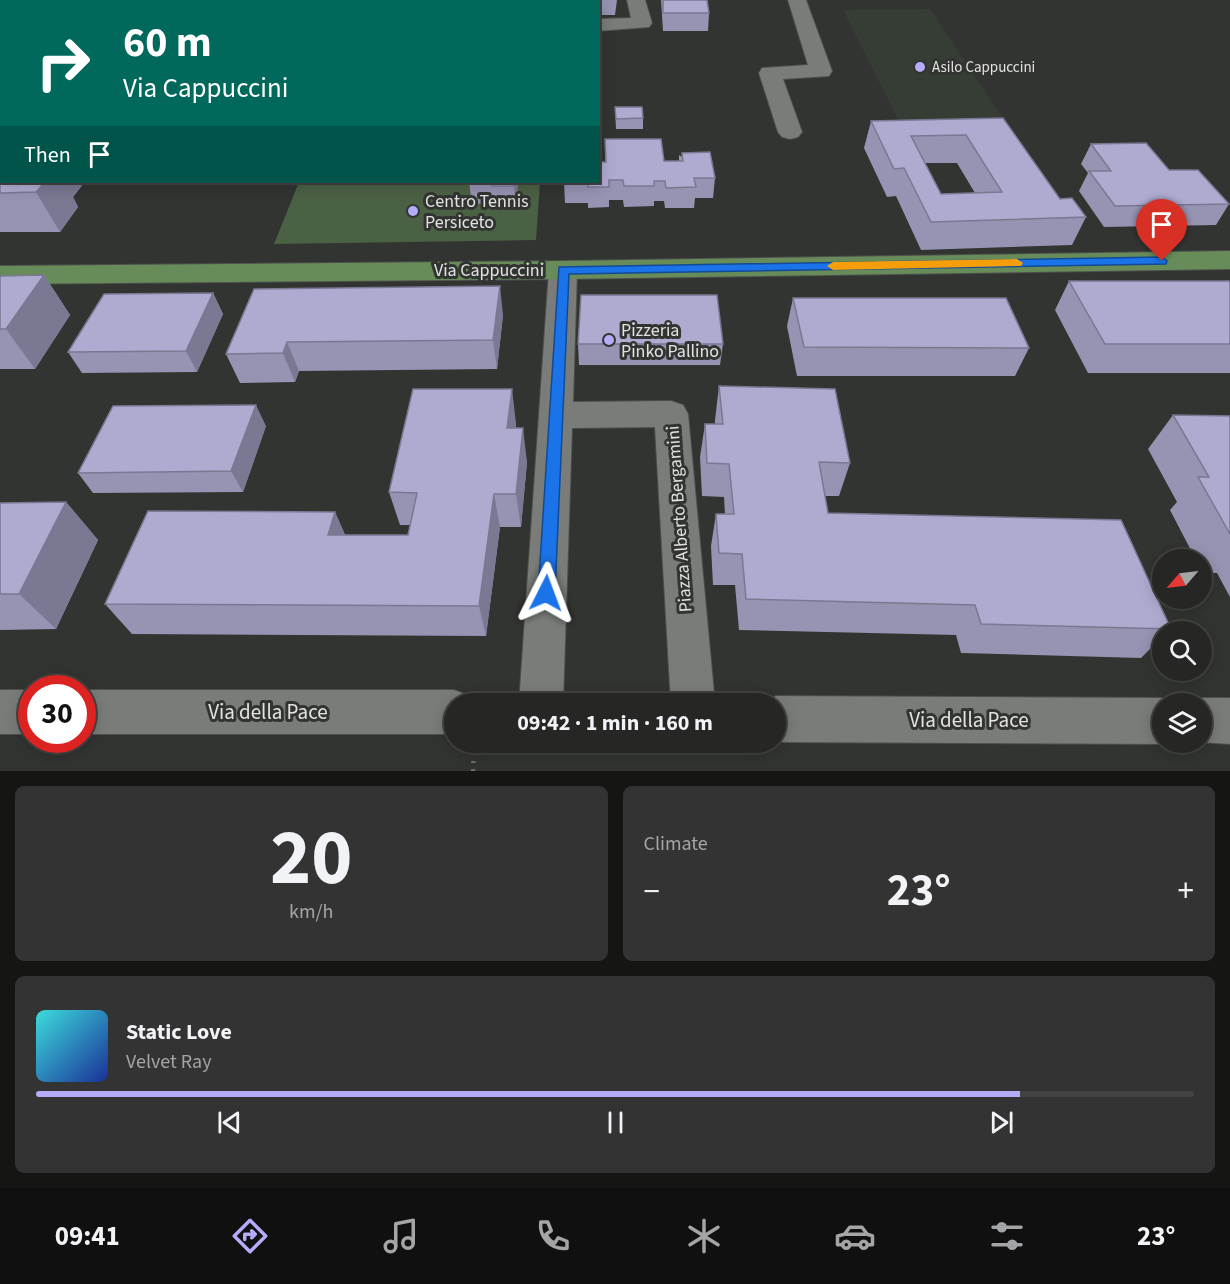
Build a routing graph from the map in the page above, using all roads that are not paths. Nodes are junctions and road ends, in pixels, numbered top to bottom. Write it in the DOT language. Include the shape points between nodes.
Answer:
graph roads {
  1 [pos="636,0"];
  2 [pos="797,0"];
  3 [pos="600,25"];
  4 [pos="790,132"];
  5 [pos="1230,260"];
  6 [pos="563,270"];
  7 [pos="0,275"];
  8 [pos="556,415"];
  9 [pos="542,693"];
  10 [pos="692,693"];
  11 [pos="0,712"];
  12 [pos="18,712"];
  13 [pos="96,712"];
  14 [pos="444,712"];
  15 [pos="786,719"];
  16 [pos="1152,721"];
  17 [pos="1212,721"];
  18 [pos="1230,721"];
  1 -- 3 [label="street" via="642,23"];
  2 -- 4 [label="street" via="821,71 770,73"];
  5 -- 6 [label="main road, Via Cappuccini"];
  6 -- 7 [label="main road, Via Cappuccini"];
  6 -- 8 [label="street"];
  8 -- 9 [label="street"];
  8 -- 10 [label="street, Piazza Alberto Bergamini" via="671,414"];
  11 -- 12 [label="street"];
  13 -- 14 [label="street, Via della Pace"];
  15 -- 16 [label="street, Via della Pace"];
  17 -- 18 [label="street"];
}
